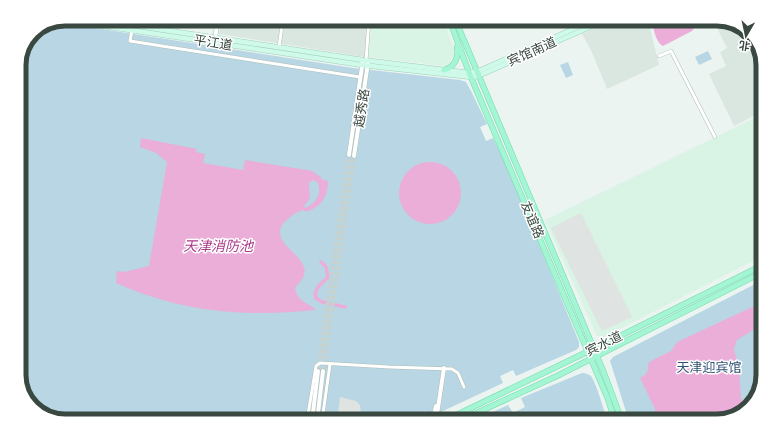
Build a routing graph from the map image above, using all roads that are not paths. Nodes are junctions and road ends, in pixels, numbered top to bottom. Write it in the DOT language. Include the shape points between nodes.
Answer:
graph roads {
  1 [pos="104,26"];
  2 [pos="137,26"];
  3 [pos="217,26"];
  4 [pos="283,26"];
  5 [pos="369,26"];
  6 [pos="451,26"];
  7 [pos="458,26"];
  8 [pos="581,26"];
  9 [pos="591,26"];
  10 [pos="132,30"];
  11 [pos="454,34"];
  12 [pos="216,38"];
  13 [pos="279,47"];
  14 [pos="659,56"];
  15 [pos="366,62"];
  16 [pos="444,70"];
  17 [pos="477,74"];
  18 [pos="470,75"];
  19 [pos="360,77"];
  20 [pos="715,137"];
  21 [pos="349,155"];
  22 [pos="354,156"];
  23 [pos="756,268"];
  24 [pos="756,276"];
  25 [pos="594,349"];
  26 [pos="587,352"];
  27 [pos="597,356"];
  28 [pos="590,359"];
  29 [pos="330,364"];
  30 [pos="443,369"];
  31 [pos="318,371"];
  32 [pos="324,371"];
  33 [pos="464,387"];
  34 [pos="308,414"];
  35 [pos="313,414"];
  36 [pos="318,414"];
  37 [pos="323,414"];
  38 [pos="434,414"];
  39 [pos="437,414"];
  40 [pos="459,414"];
  41 [pos="474,414"];
  42 [pos="613,414"];
  43 [pos="620,414"];
  1 -- 10 [label="main road, 平江道"];
  2 -- 12 [label="main road, 平江道"];
  3 -- 12 [label="street"];
  4 -- 13 [label="street"];
  5 -- 15 [label="street"];
  6 -- 11 [label="main road, 友谊路"];
  7 -- 17 [label="main road, 友谊路"];
  8 -- 17 [label="main road, 宾馆南道"];
  9 -- 17 [label="main road, 宾馆南道"];
  10 -- 15 [label="main road, 平江道"];
  10 -- 19 [label="street" via="130,42"];
  11 -- 16 [label="main road" via="458,57 452,66"];
  11 -- 18 [label="main road, 友谊路"];
  12 -- 13 [label="main road, 平江道"];
  13 -- 15 [label="main road, 平江道"];
  14 -- 20 [label="street" via="671,51"];
  15 -- 16 [label="main road"];
  15 -- 18 [label="main road"];
  15 -- 19 [label="street, 越秀路"];
  15 -- 22 [label="street, 越秀路"];
  16 -- 18 [label="main road"];
  17 -- 18 [label="main road"];
  17 -- 25 [label="main road, 友谊路"];
  18 -- 26 [label="main road, 友谊路"];
  19 -- 21 [label="street, 越秀路"];
  23 -- 25 [label="main road, 宾水道"];
  24 -- 27 [label="main road, 宾水道"];
  25 -- 26 [label="main road, 宾水道"];
  25 -- 27 [label="main road, 友谊路"];
  26 -- 28 [label="main road, 友谊路"];
  26 -- 40 [label="main road, 宾水道"];
  27 -- 28 [label="main road, 宾水道"];
  27 -- 43 [label="main road, 友谊路"];
  28 -- 41 [label="main road, 宾水道"];
  28 -- 42 [label="main road, 友谊路"];
  29 -- 30 [label="street"];
  29 -- 34 [label="street" via="320,363 316,366"];
  29 -- 37 [label="street"];
  30 -- 33 [label="street" via="456,372"];
  30 -- 38 [label="street"];
  30 -- 39 [label="street"];
  31 -- 35 [label="street"];
  32 -- 36 [label="street"];
}
